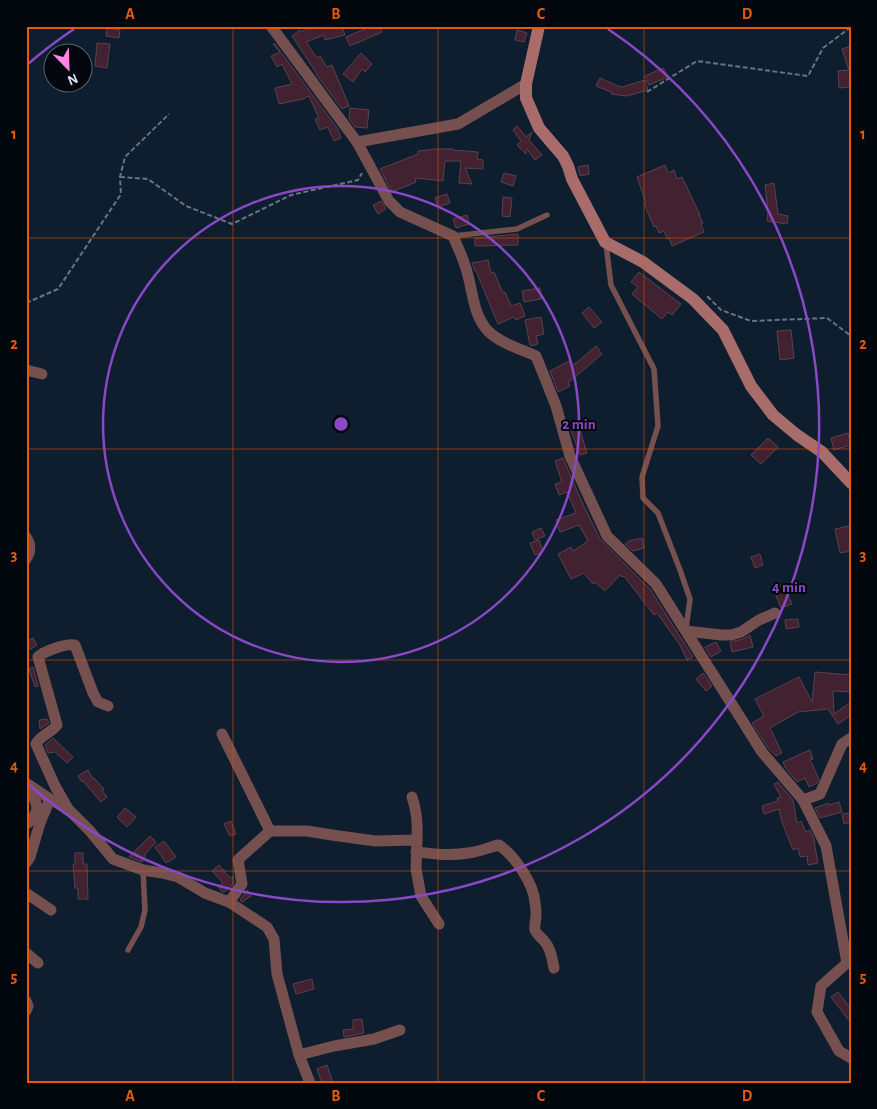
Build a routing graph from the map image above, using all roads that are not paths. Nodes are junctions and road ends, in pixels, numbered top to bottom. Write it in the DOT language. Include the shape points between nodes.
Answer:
graph roads {
  1 [pos="271,26"];
  2 [pos="539,26"];
  3 [pos="526,84"];
  4 [pos="357,142"];
  5 [pos="547,215"];
  6 [pos="453,236"];
  7 [pos="605,242"];
  8 [pos="26,370"];
  9 [pos="42,374"];
  10 [pos="851,482"];
  11 [pos="26,537"];
  12 [pos="26,558"];
  13 [pos="775,613"];
  14 [pos="686,631"];
  15 [pos="32,659"];
  16 [pos="108,706"];
  17 [pos="222,734"];
  18 [pos="851,738"];
  19 [pos="26,783"];
  20 [pos="412,797"];
  21 [pos="50,799"];
  22 [pos="803,800"];
  23 [pos="69,810"];
  24 [pos="26,822"];
  25 [pos="270,831"];
  26 [pos="417,840"];
  27 [pos="416,852"];
  28 [pos="26,863"];
  29 [pos="143,870"];
  30 [pos="26,893"];
  31 [pos="228,902"];
  32 [pos="51,910"];
  33 [pos="439,924"];
  34 [pos="128,950"];
  35 [pos="26,953"];
  36 [pos="38,963"];
  37 [pos="554,968"];
  38 [pos="26,1001"];
  39 [pos="26,1011"];
  40 [pos="400,1030"];
  41 [pos="299,1055"];
  42 [pos="851,1058"];
  43 [pos="310,1083"];
  1 -- 4 [label="street"];
  2 -- 3 [label="street"];
  3 -- 4 [label="street" via="458,124"];
  3 -- 7 [label="street" via="526,98 539,128 563,156"];
  4 -- 6 [label="street" via="389,201 400,212"];
  5 -- 6 [label="lane" via="517,229"];
  6 -- 14 [label="street" via="480,320 488,331 507,344 536,356 556,406 570,456 608,536 656,584"];
  7 -- 10 [label="street" via="644,262 693,299 723,330 751,386 773,415 822,452"];
  7 -- 14 [label="lane" via="611,285 654,368 658,426 642,477 643,498 658,513 690,599"];
  8 -- 9 [label="street"];
  11 -- 12 [label="street" via="30,543 30,554"];
  13 -- 14 [label="street" via="731,635"];
  14 -- 22 [label="street" via="762,752"];
  15 -- 16 [label="street" via="75,645 93,693 98,702"];
  15 -- 23 [label="street" via="57,725 36,744"];
  17 -- 25 [label="street"];
  18 -- 22 [label="street" via="842,744 820,794"];
  19 -- 21 [label="street"];
  19 -- 24 [label="street" via="37,808 35,816"];
  20 -- 26 [label="street" via="417,811"];
  21 -- 23 [label="street"];
  21 -- 28 [label="street"];
  22 -- 42 [label="street" via="826,846 847,963 821,986 817,1012 839,1051"];
  23 -- 29 [label="street" via="113,859"];
  25 -- 26 [label="street" via="307,830 375,841"];
  25 -- 31 [label="street" via="238,860 242,884"];
  26 -- 27 [label="street"];
  27 -- 33 [label="street" via="422,896"];
  27 -- 37 [label="street" via="470,853 499,845 508,850 535,897 535,930 546,943"];
  29 -- 31 [label="street" via="178,877"];
  29 -- 34 [label="lane" via="145,910 141,927"];
  30 -- 32 [label="street"];
  31 -- 41 [label="street" via="267,927 274,939 278,974"];
  35 -- 36 [label="street"];
  38 -- 39 [label="street"];
  40 -- 41 [label="street"];
  41 -- 43 [label="street"];
}
